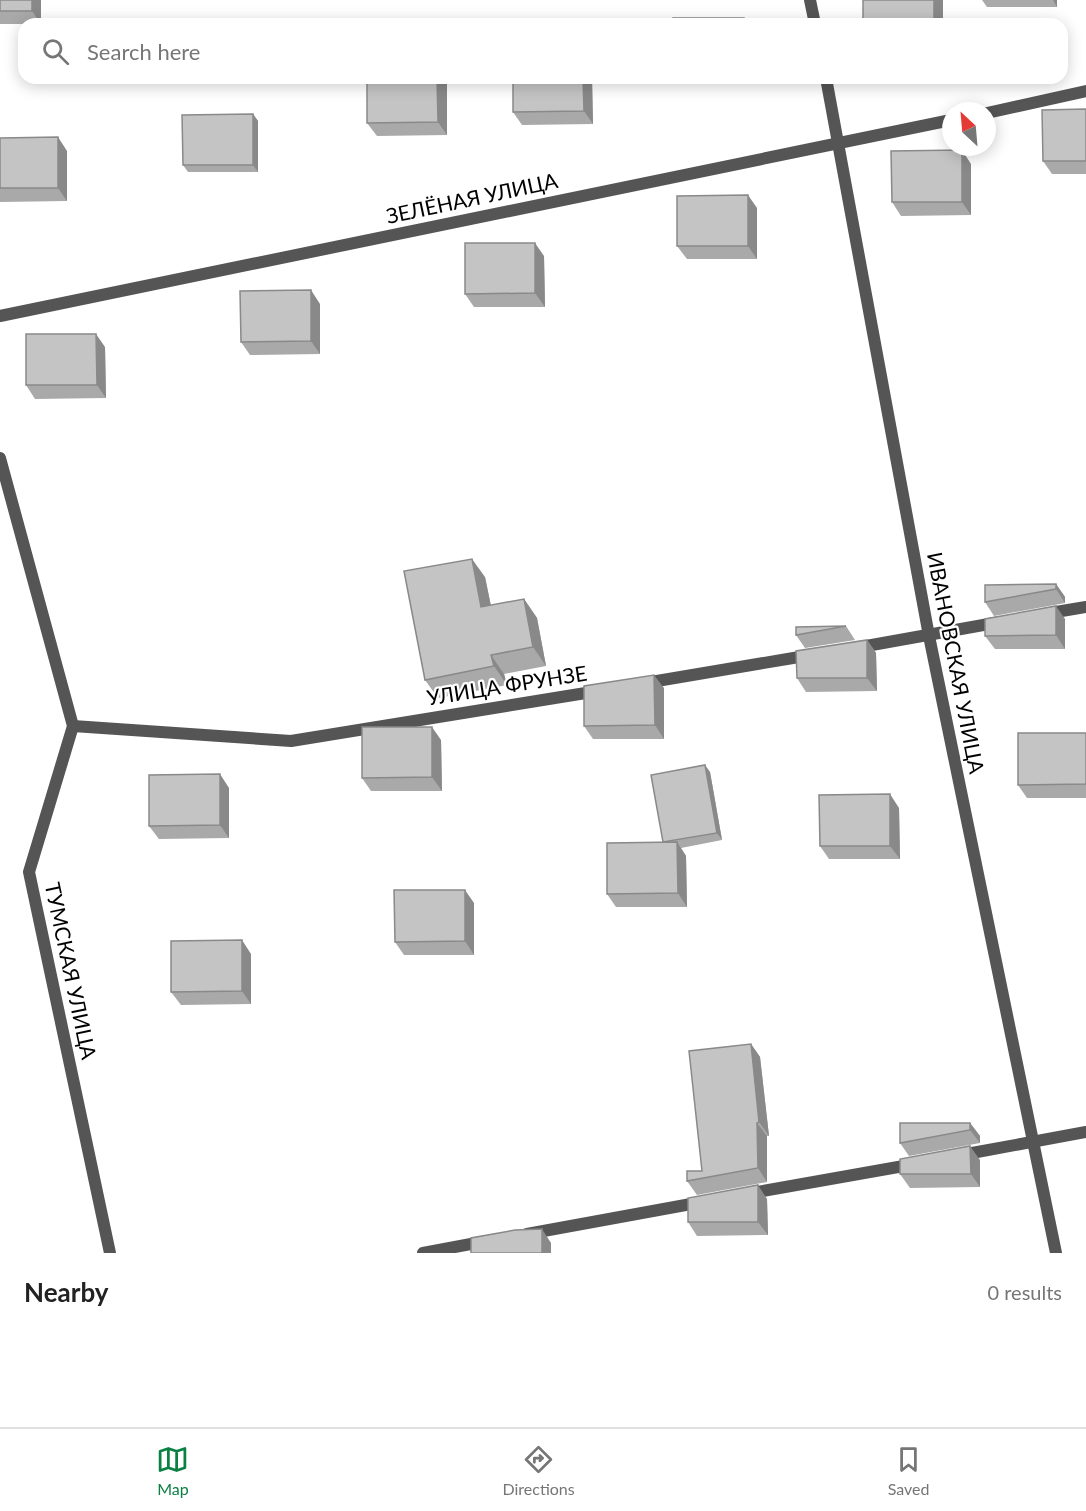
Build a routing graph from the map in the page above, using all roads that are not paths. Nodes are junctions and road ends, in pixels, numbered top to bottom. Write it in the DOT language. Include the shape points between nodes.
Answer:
graph roads {
  1 [pos="810,0"];
  2 [pos="814,18"];
  3 [pos="827,84"];
  4 [pos="1086,91"];
  5 [pos="996,111"];
  6 [pos="942,122"];
  7 [pos="840,144"];
  8 [pos="0,316"];
  9 [pos="0,458"];
  10 [pos="1086,607"];
  11 [pos="1030,617"];
  12 [pos="1008,621"];
  13 [pos="929,636"];
  14 [pos="846,649"];
  15 [pos="823,653"];
  16 [pos="634,685"];
  17 [pos="610,688"];
  18 [pos="73,726"];
  19 [pos="1086,1132"];
  20 [pos="1032,1143"];
  21 [pos="950,1157"];
  22 [pos="927,1162"];
  23 [pos="739,1196"];
  24 [pos="716,1200"];
  25 [pos="110,1253"];
  26 [pos="423,1253"];
  27 [pos="1056,1253"];
  1 -- 2 [label="street"];
  3 -- 7 [label="street, ИВАНОВСКАЯ УЛИЦА"];
  4 -- 5 [label="street"];
  6 -- 7 [label="street, ЗЕЛЁНАЯ УЛИЦА"];
  7 -- 8 [label="street, ЗЕЛЁНАЯ УЛИЦА"];
  7 -- 13 [label="street, ИВАНОВСКАЯ УЛИЦА"];
  9 -- 18 [label="street"];
  10 -- 11 [label="street"];
  12 -- 13 [label="street"];
  13 -- 14 [label="street"];
  13 -- 20 [label="street, ИВАНОВСКАЯ УЛИЦА"];
  15 -- 16 [label="street"];
  17 -- 18 [label="street, УЛИЦА ФРУНЗЕ" via="291,741"];
  18 -- 25 [label="street, ТУМСКАЯ УЛИЦА" via="29,872"];
  19 -- 20 [label="street"];
  20 -- 21 [label="street"];
  20 -- 27 [label="street, ИВАНОВСКАЯ УЛИЦА"];
  22 -- 23 [label="street"];
  24 -- 26 [label="street"];
}
